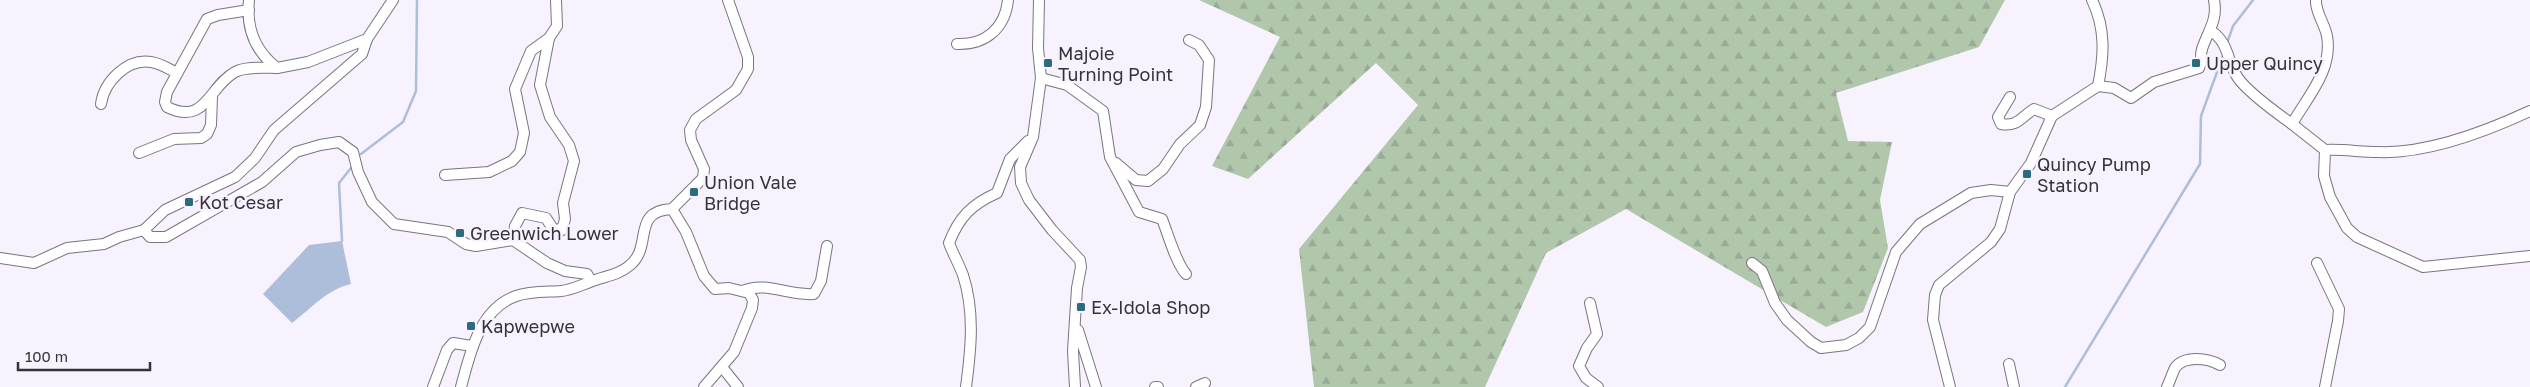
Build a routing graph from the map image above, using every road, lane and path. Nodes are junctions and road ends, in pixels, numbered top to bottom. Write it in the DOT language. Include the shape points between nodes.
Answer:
graph roads {
  1 [pos="393,0"];
  2 [pos="556,0"];
  3 [pos="728,0"];
  4 [pos="1008,0"];
  5 [pos="1039,0"];
  6 [pos="2092,0"];
  7 [pos="2214,0"];
  8 [pos="2316,0"];
  9 [pos="249,5"];
  10 [pos="2210,31"];
  11 [pos="549,38"];
  12 [pos="368,39"];
  13 [pos="1189,40"];
  14 [pos="957,44"];
  15 [pos="277,68"];
  16 [pos="177,73"];
  17 [pos="1041,78"];
  18 [pos="2098,86"];
  19 [pos="212,96"];
  20 [pos="2010,97"];
  21 [pos="101,104"];
  22 [pos="2530,111"];
  23 [pos="2052,116"];
  24 [pos="2292,124"];
  25 [pos="1033,136"];
  26 [pos="2325,150"];
  27 [pos="139,153"];
  28 [pos="1110,157"];
  29 [pos="445,175"];
  30 [pos="2010,192"];
  31 [pos="672,209"];
  32 [pos="144,230"];
  33 [pos="513,240"];
  34 [pos="828,246"];
  35 [pos="2530,256"];
  36 [pos="0,258"];
  37 [pos="1752,263"];
  38 [pos="2317,263"];
  39 [pos="1186,274"];
  40 [pos="591,281"];
  41 [pos="742,291"];
  42 [pos="1590,303"];
  43 [pos="1076,324"];
  44 [pos="472,346"];
  45 [pos="2010,364"];
  46 [pos="2220,365"];
  47 [pos="722,367"];
  48 [pos="433,387"];
  49 [pos="461,387"];
  50 [pos="704,387"];
  51 [pos="738,387"];
  52 [pos="966,387"];
  53 [pos="1075,387"];
  54 [pos="1096,387"];
  55 [pos="1598,387"];
  56 [pos="1950,387"];
  57 [pos="2014,387"];
  58 [pos="2167,387"];
  59 [pos="2325,387"];
  1 -- 12 [label="street"];
  2 -- 11 [label="street" via="557,26"];
  3 -- 31 [label="street" via="748,56 748,69 736,90 696,119 690,130 704,169 703,178"];
  4 -- 14 [label="street" via="1007,12 989,37 971,44"];
  5 -- 17 [label="street"];
  6 -- 18 [label="street" via="2099,15 2103,40"];
  7 -- 10 [label="street" via="2216,12"];
  8 -- 24 [label="street" via="2327,33 2328,58"];
  9 -- 15 [label="street" via="251,35 264,58"];
  9 -- 16 [label="street" via="207,19"];
  10 -- 18 [label="street" via="2202,51 2202,62 2193,71 2154,82 2131,98 2114,88"];
  10 -- 24 [label="street" via="2222,40 2238,78"];
  11 -- 29 [label="street" via="531,51 515,89 524,133 520,152 512,161 488,172"];
  11 -- 33 [label="street" via="540,85 550,117 569,145 574,161 563,202 565,219 562,230 553,229 546,218 522,213 515,226"];
  12 -- 15 [label="street" via="308,62"];
  12 -- 32 [label="street" via="362,54 274,130 246,168 235,177 165,210"];
  13 -- 28 [label="street" via="1199,45 1209,60 1208,98 1200,126 1180,144 1163,169 1148,181 1136,180"];
  15 -- 19 [label="street" via="236,72"];
  16 -- 19 [label="street" via="167,92 167,108 176,112 192,112 203,107"];
  16 -- 21 [label="street" via="153,62 134,63 111,79 103,91"];
  17 -- 25 [label="street"];
  17 -- 28 [label="street" via="1067,85 1102,111"];
  18 -- 23 [label="street"];
  19 -- 27 [label="street" via="212,125 207,134 201,138 174,139"];
  20 -- 23 [label="street" via="1998,117 2001,124 2019,123 2034,109"];
  22 -- 26 [label="street" via="2479,133 2404,150"];
  23 -- 30 [label="street" via="2031,163"];
  24 -- 26 [label="street"];
  25 -- 43 [label="street" via="1020,167 1021,183 1029,200 1080,260"];
  25 -- 52 [label="street" via="1010,159 997,193 976,202 949,243 962,275 971,311 971,352"];
  26 -- 35 [label="street" via="2324,176 2330,197 2347,228 2357,237 2423,267"];
  28 -- 39 [label="street" via="1139,212 1162,219 1179,266"];
  30 -- 37 [label="street" via="1990,190 1971,193 1920,224 1896,252 1870,327 1846,345 1821,348 1812,342 1787,320 1775,303 1762,271"];
  30 -- 56 [label="street" via="2000,229 1991,242 1944,280 1935,294 1933,320"];
  31 -- 40 [label="street" via="659,210 644,224 642,248 637,259 614,276"];
  31 -- 41 [label="street" via="686,232 704,276 715,289"];
  32 -- 33 [label="street" via="150,237 166,237 262,182 296,152 340,142 353,152 372,202 394,224 448,232 466,244 476,246"];
  32 -- 36 [label="street" via="104,244 67,248 34,263"];
  33 -- 40 [label="street" via="546,263 565,271 588,274"];
  34 -- 41 [label="street" via="821,281 814,294 801,295 756,286"];
  38 -- 59 [label="street" via="2339,309"];
  40 -- 44 [label="street" via="563,290 515,296 493,311"];
  41 -- 47 [label="street" via="749,293 753,300 752,308 734,352"];
  42 -- 55 [label="street" via="1597,334 1586,348 1579,366 1586,378"];
  43 -- 53 [label="street" via="1073,351"];
  43 -- 54 [label="street"];
  44 -- 48 [label="street" via="453,343 447,350"];
  44 -- 49 [label="street"];
  45 -- 57 [label="street"];
  46 -- 58 [label="street" via="2202,359 2184,361 2176,367"];
  47 -- 50 [label="street"];
  47 -- 51 [label="street"];
}
